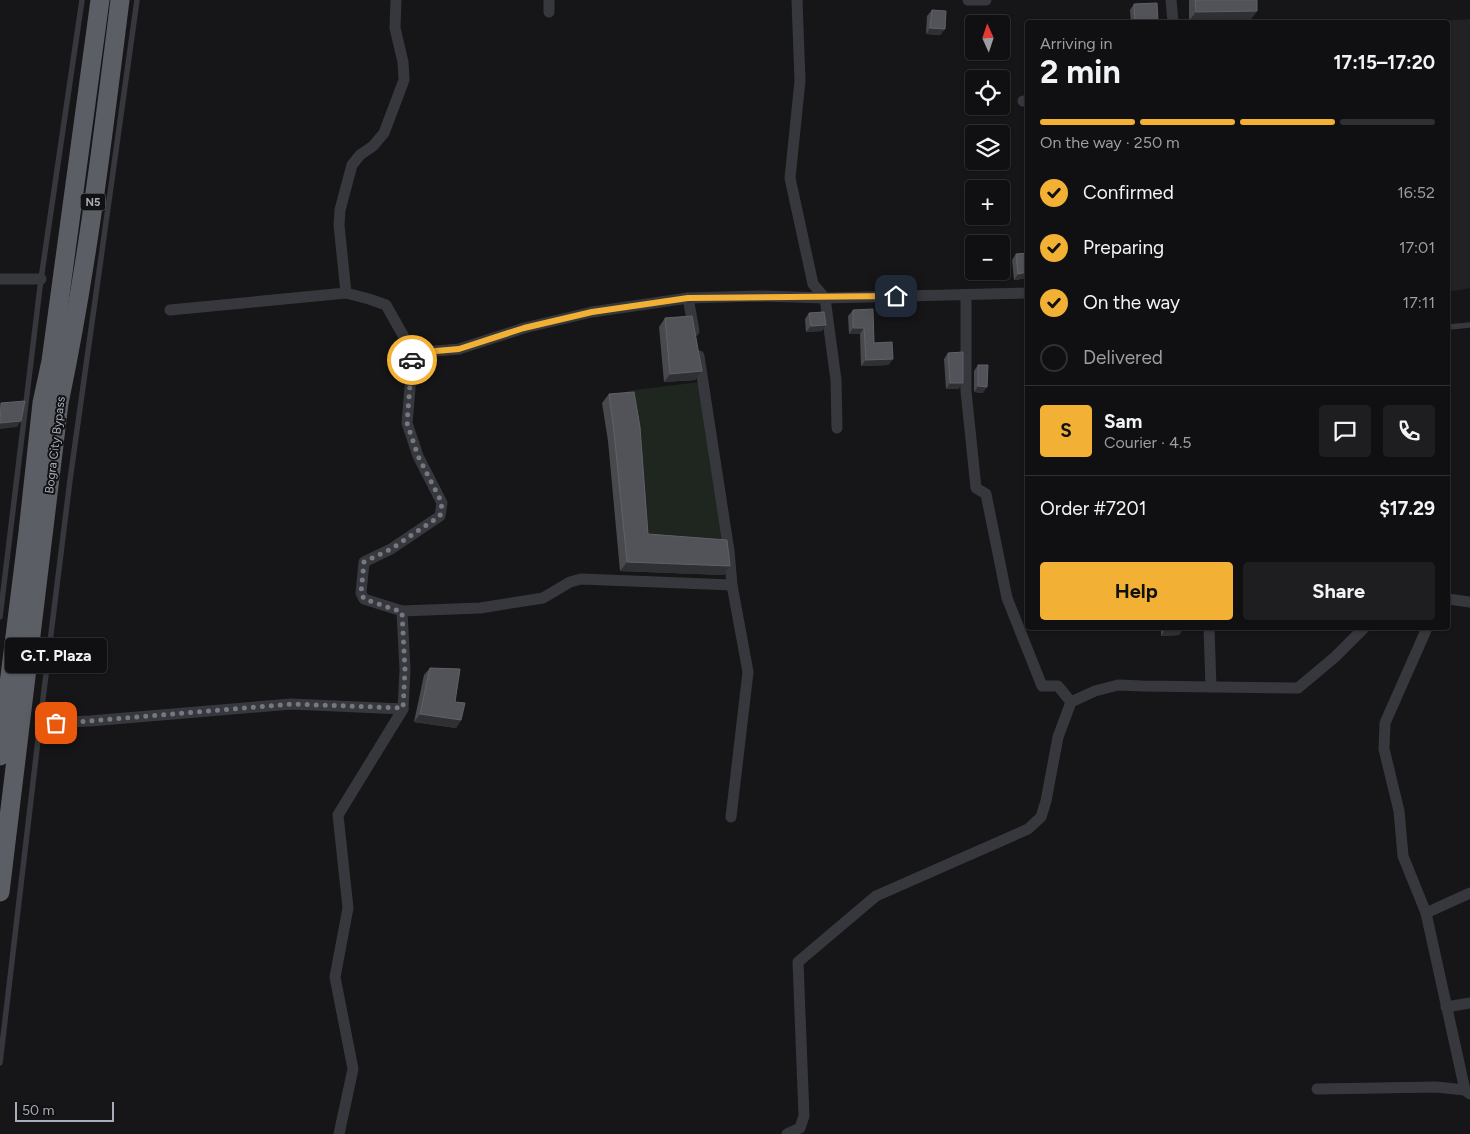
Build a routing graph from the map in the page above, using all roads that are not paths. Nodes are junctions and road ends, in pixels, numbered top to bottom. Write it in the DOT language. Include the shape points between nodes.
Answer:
graph roads {
  1 [pos="82,0"];
  2 [pos="100,0"];
  3 [pos="120,0"];
  4 [pos="137,0"];
  5 [pos="396,0"];
  6 [pos="549,0"];
  7 [pos="796,0"];
  8 [pos="968,0"];
  9 [pos="986,0"];
  10 [pos="1171,0"];
  11 [pos="549,12"];
  12 [pos="1173,20"];
  13 [pos="109,154"];
  14 [pos="69,155"];
  15 [pos="0,279"];
  16 [pos="41,279"];
  17 [pos="346,293"];
  18 [pos="1025,293"];
  19 [pos="966,295"];
  20 [pos="688,298"];
  21 [pos="825,298"];
  22 [pos="170,310"];
  23 [pos="1470,325"];
  24 [pos="1450,327"];
  25 [pos="413,353"];
  26 [pos="51,403"];
  27 [pos="837,428"];
  28 [pos="732,585"];
  29 [pos="1450,599"];
  30 [pos="1470,602"];
  31 [pos="402,612"];
  32 [pos="0,617"];
  33 [pos="1209,630"];
  34 [pos="1362,630"];
  35 [pos="1426,630"];
  36 [pos="1211,687"];
  37 [pos="1071,702"];
  38 [pos="403,708"];
  39 [pos="40,723"];
  40 [pos="0,756"];
  41 [pos="731,816"];
  42 [pos="0,892"];
  43 [pos="1470,893"];
  44 [pos="1426,913"];
  45 [pos="1470,1003"];
  46 [pos="1446,1007"];
  47 [pos="0,1063"];
  48 [pos="1318,1089"];
  49 [pos="1467,1092"];
  50 [pos="800,1131"];
  51 [pos="338,1134"];
  52 [pos="787,1134"];
  1 -- 14 [label="lane"];
  2 -- 14 [label="highway, Bogra City Bypass / N5"];
  3 -- 13 [label="highway, Bogra City Bypass / N5"];
  4 -- 13 [label="lane"];
  5 -- 17 [label="street" via="395,28 404,80 384,133 360,155 349,174 339,225"];
  6 -- 11 [label="street"];
  7 -- 21 [label="street" via="800,81 790,178 813,284"];
  8 -- 9 [label="street"];
  10 -- 12 [label="street"];
  13 -- 26 [label="highway, Bogra City Bypass / N5" via="68,362"];
  13 -- 39 [label="lane"];
  14 -- 16 [label="lane"];
  14 -- 26 [label="highway, Bogra City Bypass / N5" via="51,361"];
  15 -- 16 [label="street"];
  16 -- 32 [label="lane"];
  17 -- 22 [label="street"];
  17 -- 25 [label="street" via="386,305"];
  18 -- 19 [label="street"];
  19 -- 21 [label="street"];
  19 -- 37 [label="street" via="966,391 976,488 986,494 1007,598 1042,686 1058,686"];
  20 -- 21 [label="street"];
  20 -- 25 [label="street" via="592,312 524,328 459,349"];
  20 -- 28 [label="street"];
  21 -- 27 [label="street" via="836,380"];
  23 -- 24 [label="lane"];
  25 -- 31 [label="street" via="407,423 418,456 442,503 440,516 391,549 364,562 361,593 364,599"];
  26 -- 40 [label="highway, Bogra City Bypass / N5" via="26,552"];
  26 -- 42 [label="highway, Bogra City Bypass / N5"];
  28 -- 31 [label="street" via="581,579 543,598 480,608"];
  28 -- 41 [label="street" via="748,672"];
  29 -- 30 [label="street"];
  31 -- 38 [label="street"];
  33 -- 36 [label="street"];
  34 -- 36 [label="street" via="1298,688"];
  35 -- 44 [label="street" via="1385,723 1384,749 1399,811 1403,856"];
  36 -- 37 [label="street" via="1118,685 1095,690"];
  37 -- 50 [label="street" via="1058,737 1041,817 1028,830 876,896 798,962 804,1116"];
  38 -- 39 [label="street" via="291,704"];
  38 -- 51 [label="street" via="338,815 348,908 335,977 353,1070"];
  39 -- 47 [label="lane"];
  43 -- 44 [label="street"];
  44 -- 46 [label="street"];
  45 -- 46 [label="street"];
  46 -- 49 [label="street"];
  48 -- 49 [label="street" via="1436,1086"];
  50 -- 52 [label="street"];
}
